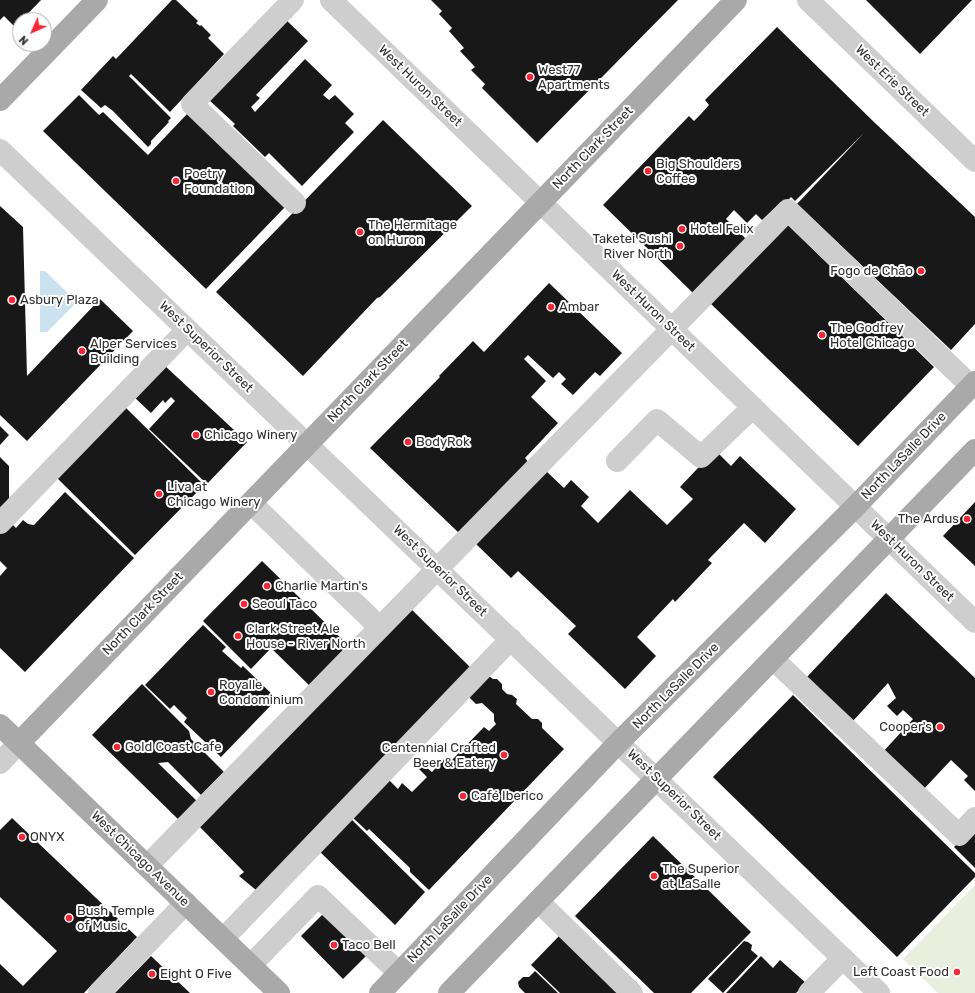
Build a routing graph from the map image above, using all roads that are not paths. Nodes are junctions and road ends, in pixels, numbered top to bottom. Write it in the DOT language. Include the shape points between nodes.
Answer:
graph roads {
  1 [pos="97,0"];
  2 [pos="293,0"];
  3 [pos="736,0"];
  4 [pos="808,0"];
  5 [pos="341,3"];
  6 [pos="0,100"];
  7 [pos="0,150"];
  8 [pos="975,161"];
  9 [pos="294,203"];
  10 [pos="541,203"];
  11 [pos="672,329"];
  12 [pos="187,330"];
  13 [pos="973,384"];
  14 [pos="753,408"];
  15 [pos="307,444"];
  16 [pos="975,450"];
  17 [pos="617,461"];
  18 [pos="251,503"];
  19 [pos="855,507"];
  20 [pos="0,523"];
  21 [pos="889,539"];
  22 [pos="438,568"];
  23 [pos="372,620"];
  24 [pos="975,622"];
  25 [pos="511,638"];
  26 [pos="773,659"];
  27 [pos="0,724"];
  28 [pos="619,742"];
  29 [pos="19,743"];
  30 [pos="0,763"];
  31 [pos="657,779"];
  32 [pos="975,818"];
  33 [pos="147,866"];
  34 [pos="538,901"];
  35 [pos="186,903"];
  36 [pos="223,939"];
  37 [pos="843,958"];
  38 [pos="251,965"];
  39 [pos="399,973"];
  40 [pos="99,993"];
  41 [pos="279,993"];
  42 [pos="380,993"];
  43 [pos="448,993"];
  44 [pos="632,993"];
  45 [pos="809,993"];
  46 [pos="879,993"];
  1 -- 6 [label="main road"];
  2 -- 9 [label="street" via="192,104"];
  3 -- 10 [label="main road, North Clark Street"];
  4 -- 8 [label="street, West Erie Street"];
  5 -- 10 [label="street, West Huron Street"];
  7 -- 12 [label="street, West Superior Street"];
  10 -- 11 [label="street, West Huron Street"];
  10 -- 15 [label="main road, North Clark Street"];
  11 -- 13 [label="street" via="788,210"];
  11 -- 14 [label="street, West Huron Street"];
  11 -- 22 [label="street"];
  12 -- 15 [label="street, West Superior Street"];
  12 -- 20 [label="street"];
  13 -- 19 [label="main road, North LaSalle Drive"];
  14 -- 17 [label="street" via="701,457 657,420"];
  14 -- 19 [label="street, West Huron Street"];
  15 -- 18 [label="main road, North Clark Street"];
  15 -- 22 [label="street, West Superior Street"];
  16 -- 21 [label="main road"];
  18 -- 23 [label="street"];
  18 -- 29 [label="main road, North Clark Street"];
  19 -- 21 [label="street, West Huron Street"];
  19 -- 28 [label="main road, North LaSalle Drive"];
  21 -- 24 [label="street, West Huron Street"];
  21 -- 26 [label="main road"];
  22 -- 25 [label="street, West Superior Street"];
  22 -- 33 [label="street"];
  25 -- 28 [label="street, West Superior Street"];
  25 -- 36 [label="street"];
  26 -- 31 [label="main road"];
  26 -- 32 [label="street" via="958,836"];
  27 -- 29 [label="main road, West Chicago Avenue"];
  28 -- 31 [label="street, West Superior Street"];
  28 -- 39 [label="main road, North LaSalle Drive"];
  29 -- 30 [label="street, North Clark Street"];
  29 -- 33 [label="main road, West Chicago Avenue"];
  31 -- 34 [label="main road"];
  31 -- 37 [label="street, West Superior Street"];
  33 -- 35 [label="main road, West Chicago Avenue"];
  34 -- 43 [label="main road"];
  34 -- 44 [label="street"];
  35 -- 36 [label="main road, West Chicago Avenue"];
  35 -- 40 [label="street"];
  36 -- 38 [label="main road, West Chicago Avenue"];
  37 -- 45 [label="street"];
  37 -- 46 [label="street, West Superior Street"];
  38 -- 39 [label="street" via="318,896"];
  38 -- 41 [label="main road, West Chicago Avenue"];
  39 -- 42 [label="main road, North LaSalle Drive"];
}
